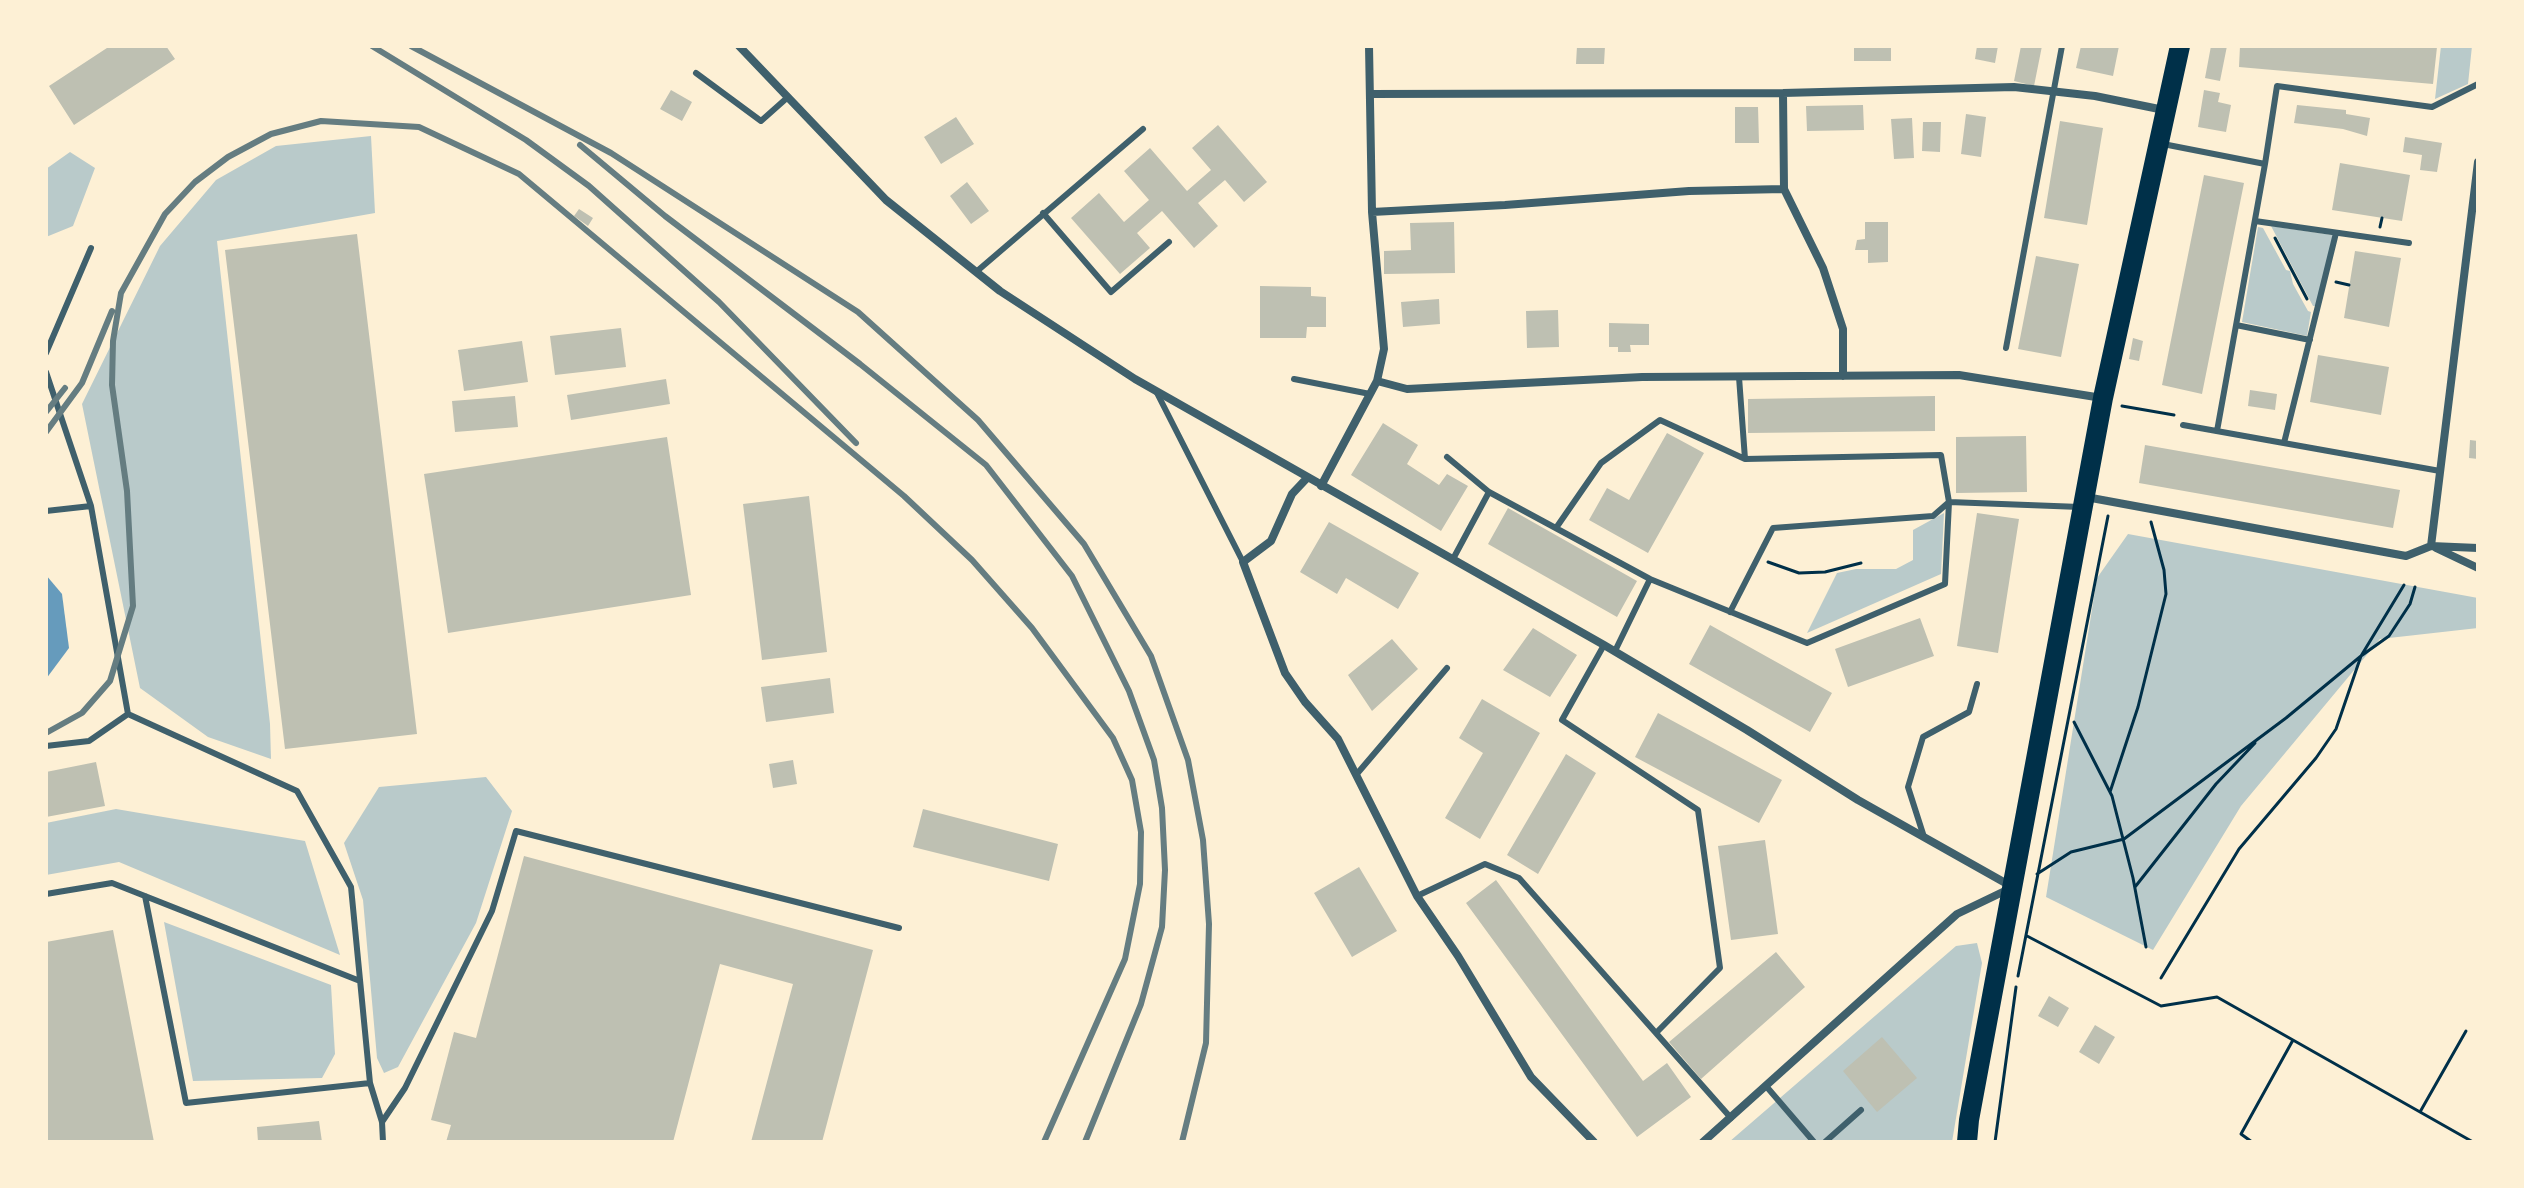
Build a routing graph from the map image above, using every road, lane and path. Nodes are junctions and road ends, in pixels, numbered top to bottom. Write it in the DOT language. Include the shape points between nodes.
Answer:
graph roads {
  1 [pos="739,46"];
  2 [pos="1369,46"];
  3 [pos="2062,46"];
  4 [pos="2180,46"];
  5 [pos="696,73"];
  6 [pos="2478,84"];
  7 [pos="2055,92"];
  8 [pos="1783,93"];
  9 [pos="1370,94"];
  10 [pos="788,97"];
  11 [pos="2167,111"];
  12 [pos="1143,129"];
  13 [pos="2159,144"];
  14 [pos="2478,162"];
  15 [pos="2265,164"];
  16 [pos="1784,189"];
  17 [pos="1372,212"];
  18 [pos="1043,213"];
  19 [pos="2255,221"];
  20 [pos="2266,223"];
  21 [pos="2336,233"];
  22 [pos="1169,242"];
  23 [pos="2409,243"];
  24 [pos="91,248"];
  25 [pos="2467,249"];
  26 [pos="2478,250"];
  27 [pos="976,272"];
  28 [pos="2316,316"];
  29 [pos="2236,325"];
  30 [pos="2310,340"];
  31 [pos="2006,348"];
  32 [pos="46,353"];
  33 [pos="46,372"];
  34 [pos="1843,376"];
  35 [pos="1739,377"];
  36 [pos="1294,379"];
  37 [pos="1377,381"];
  38 [pos="1156,390"];
  39 [pos="1370,394"];
  40 [pos="2110,401"];
  41 [pos="2183,425"];
  42 [pos="2217,431"];
  43 [pos="2284,443"];
  44 [pos="1447,457"];
  45 [pos="1745,459"];
  46 [pos="2440,471"];
  47 [pos="1307,478"];
  48 [pos="1321,486"];
  49 [pos="1489,492"];
  50 [pos="1949,502"];
  51 [pos="2084,502"];
  52 [pos="91,506"];
  53 [pos="2147,508"];
  54 [pos="46,511"];
  55 [pos="2108,516"];
  56 [pos="1556,528"];
  57 [pos="2431,546"];
  58 [pos="2478,548"];
  59 [pos="1758,557"];
  60 [pos="1453,559"];
  61 [pos="1243,562"];
  62 [pos="1861,563"];
  63 [pos="2478,568"];
  64 [pos="1650,579"];
  65 [pos="2404,585"];
  66 [pos="2415,587"];
  67 [pos="1730,612"];
  68 [pos="1604,645"];
  69 [pos="1615,651"];
  70 [pos="2361,656"];
  71 [pos="1447,668"];
  72 [pos="1977,684"];
  73 [pos="128,714"];
  74 [pos="2074,722"];
  75 [pos="2261,737"];
  76 [pos="46,746"];
  77 [pos="1356,775"];
  78 [pos="2110,792"];
  79 [pos="1924,837"];
  80 [pos="2124,839"];
  81 [pos="2037,874"];
  82 [pos="2014,887"];
  83 [pos="2135,887"];
  84 [pos="46,894"];
  85 [pos="145,896"];
  86 [pos="1417,896"];
  87 [pos="2006,925"];
  88 [pos="899,928"];
  89 [pos="2026,936"];
  90 [pos="2146,947"];
  91 [pos="2161,978"];
  92 [pos="360,981"];
  93 [pos="2466,1031"];
  94 [pos="1656,1033"];
  95 [pos="2293,1040"];
  96 [pos="370,1083"];
  97 [pos="1766,1086"];
  98 [pos="1861,1110"];
  99 [pos="2420,1112"];
  100 [pos="1731,1118"];
  101 [pos="382,1122"];
  102 [pos="383,1142"];
  103 [pos="1594,1142"];
  104 [pos="1703,1142"];
  105 [pos="1814,1142"];
  106 [pos="1825,1142"];
  107 [pos="1967,1142"];
  108 [pos="1995,1142"];
  109 [pos="2252,1142"];
  110 [pos="2473,1142"];
  1 -- 10 [label="street"];
  2 -- 9 [label="street"];
  3 -- 7 [label="lane"];
  4 -- 11 [label="main road"];
  5 -- 10 [label="lane" via="761,121"];
  6 -- 15 [label="lane" via="2432,107 2277,86"];
  7 -- 8 [label="street" via="2014,87"];
  7 -- 11 [label="street"];
  7 -- 31 [label="lane"];
  8 -- 9 [label="street"];
  8 -- 16 [label="street"];
  9 -- 17 [label="street"];
  10 -- 27 [label="street" via="886,200"];
  11 -- 13 [label="main road"];
  12 -- 18 [label="lane"];
  13 -- 15 [label="lane"];
  13 -- 40 [label="main road"];
  14 -- 25 [label="street"];
  15 -- 19 [label="lane"];
  16 -- 17 [label="street"];
  16 -- 34 [label="street" via="1823,268 1843,329"];
  17 -- 37 [label="street" via="1384,349"];
  18 -- 22 [label="lane" via="1111,292"];
  18 -- 27 [label="lane"];
  19 -- 20 [label="lane"];
  19 -- 29 [label="lane"];
  20 -- 21 [label="lane"];
  20 -- 28 [label="path"];
  21 -- 23 [label="lane"];
  21 -- 28 [label="lane"];
  24 -- 32 [label="lane"];
  25 -- 26 [label="street"];
  25 -- 46 [label="street"];
  27 -- 38 [label="street"];
  28 -- 30 [label="lane"];
  29 -- 30 [label="lane"];
  29 -- 42 [label="lane"];
  30 -- 43 [label="lane"];
  33 -- 52 [label="lane"];
  34 -- 35 [label="street"];
  34 -- 40 [label="street" via="1959,375"];
  35 -- 37 [label="street" via="1407,389"];
  35 -- 45 [label="lane"];
  36 -- 39 [label="lane"];
  37 -- 39 [label="street"];
  38 -- 47 [label="street"];
  38 -- 61 [label="lane"];
  39 -- 48 [label="street"];
  40 -- 41 [label="path" via="2180,416"];
  40 -- 51 [label="main road"];
  41 -- 42 [label="lane"];
  42 -- 43 [label="lane"];
  43 -- 46 [label="lane"];
  44 -- 49 [label="lane"];
  45 -- 50 [label="lane" via="1941,455"];
  45 -- 56 [label="lane" via="1660,420 1601,463"];
  46 -- 57 [label="street"];
  47 -- 48 [label="street"];
  47 -- 61 [label="street" via="1292,494 1271,541"];
  48 -- 60 [label="street"];
  49 -- 56 [label="lane"];
  49 -- 60 [label="lane"];
  50 -- 51 [label="lane"];
  50 -- 59 [label="lane" via="1933,516 1773,528"];
  50 -- 67 [label="lane" via="1945,584 1807,643"];
  51 -- 53 [label="street"];
  51 -- 82 [label="main road"];
  52 -- 54 [label="lane"];
  52 -- 73 [label="lane"];
  53 -- 57 [label="street" via="2406,556"];
  53 -- 78 [label="path" via="2166,594"];
  55 -- 81 [label="path"];
  56 -- 64 [label="lane"];
  57 -- 58 [label="street"];
  57 -- 63 [label="street"];
  59 -- 62 [label="path" via="1799,573"];
  59 -- 67 [label="lane"];
  60 -- 68 [label="street"];
  61 -- 77 [label="street" via="1285,673 1338,739"];
  64 -- 67 [label="lane"];
  64 -- 69 [label="lane"];
  65 -- 70 [label="path"];
  66 -- 70 [label="path" via="2389,636"];
  68 -- 69 [label="street"];
  68 -- 94 [label="lane" via="1562,720 1698,810 1720,968"];
  69 -- 79 [label="street"];
  70 -- 75 [label="path"];
  70 -- 91 [label="path" via="2336,729 2239,849"];
  71 -- 77 [label="lane"];
  72 -- 79 [label="lane" via="1969,712 1923,737 1908,787"];
  73 -- 76 [label="lane" via="89,741"];
  73 -- 92 [label="lane" via="297,791 351,887"];
  74 -- 78 [label="path"];
  75 -- 80 [label="path"];
  75 -- 83 [label="path" via="2216,784"];
  77 -- 86 [label="street"];
  78 -- 80 [label="path"];
  79 -- 82 [label="street"];
  80 -- 81 [label="path" via="2071,852"];
  80 -- 83 [label="path"];
  81 -- 89 [label="path"];
  82 -- 87 [label="main road"];
  82 -- 97 [label="street" via="1957,914"];
  83 -- 90 [label="path"];
  84 -- 85 [label="lane" via="112,883"];
  85 -- 92 [label="lane"];
  85 -- 96 [label="lane" via="186,1103"];
  86 -- 94 [label="lane" via="1485,864 1519,878"];
  86 -- 103 [label="street" via="1531,1077"];
  87 -- 89 [label="path"];
  87 -- 107 [label="main road"];
  88 -- 101 [label="lane" via="516,831 492,911 405,1088"];
  89 -- 95 [label="path" via="2161,1006 2217,997"];
  89 -- 108 [label="path"];
  92 -- 96 [label="lane"];
  93 -- 99 [label="path"];
  94 -- 100 [label="lane"];
  95 -- 99 [label="path"];
  95 -- 109 [label="path" via="2241,1134"];
  96 -- 101 [label="lane"];
  97 -- 100 [label="street"];
  97 -- 105 [label="lane"];
  98 -- 106 [label="lane"];
  99 -- 110 [label="path"];
  100 -- 104 [label="street"];
  101 -- 102 [label="lane"];
}
